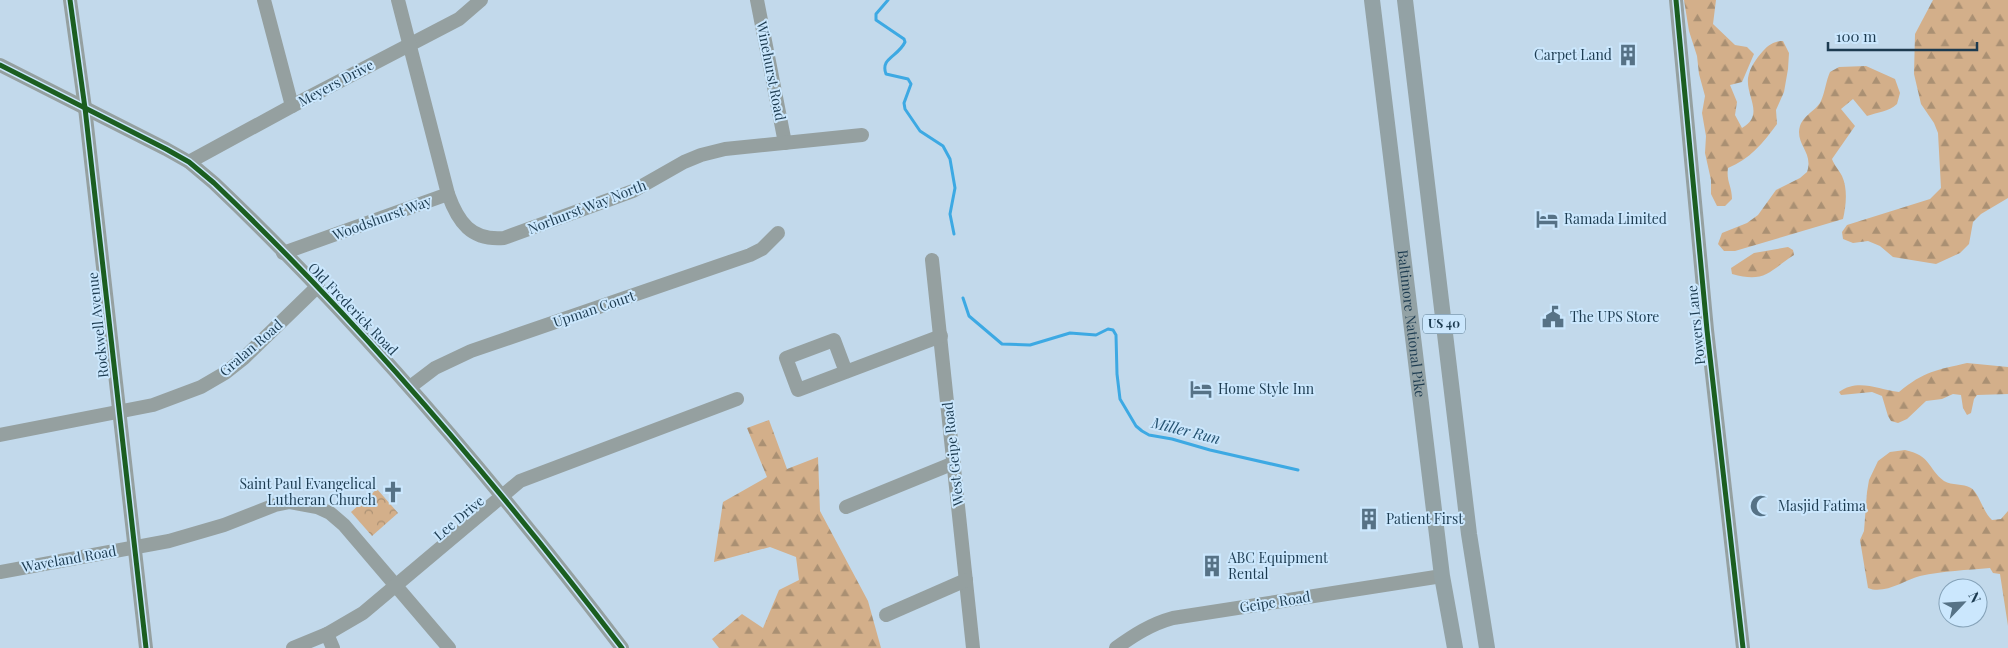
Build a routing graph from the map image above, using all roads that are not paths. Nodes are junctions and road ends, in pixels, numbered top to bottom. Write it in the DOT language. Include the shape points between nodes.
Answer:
graph roads {
  1 [pos="70,0"];
  2 [pos="264,0"];
  3 [pos="398,0"];
  4 [pos="481,0"];
  5 [pos="757,0"];
  6 [pos="1372,0"];
  7 [pos="1405,0"];
  8 [pos="1676,0"];
  9 [pos="409,44"];
  10 [pos="0,65"];
  11 [pos="292,106"];
  12 [pos="85,108"];
  13 [pos="862,135"];
  14 [pos="785,142"];
  15 [pos="189,162"];
  16 [pos="448,194"];
  17 [pos="778,232"];
  18 [pos="283,252"];
  19 [pos="932,260"];
  20 [pos="317,287"];
  21 [pos="940,336"];
  22 [pos="846,372"];
  23 [pos="410,387"];
  24 [pos="737,399"];
  25 [pos="119,412"];
  26 [pos="0,435"];
  27 [pos="954,463"];
  28 [pos="501,497"];
  29 [pos="846,508"];
  30 [pos="136,547"];
  31 [pos="0,572"];
  32 [pos="1442,576"];
  33 [pos="966,580"];
  34 [pos="396,586"];
  35 [pos="886,615"];
  36 [pos="327,634"];
  37 [pos="146,648"];
  38 [pos="293,648"];
  39 [pos="333,648"];
  40 [pos="449,648"];
  41 [pos="622,648"];
  42 [pos="973,648"];
  43 [pos="1116,648"];
  44 [pos="1455,648"];
  45 [pos="1487,648"];
  46 [pos="1743,648"];
  1 -- 12 [label="street, Rockwell Avenue"];
  2 -- 11 [label="street"];
  3 -- 9 [label="street"];
  4 -- 9 [label="street, Meyers Drive" via="459,19"];
  5 -- 14 [label="street, Winehurst Road"];
  6 -- 32 [label="main road, Baltimore National Pike / US 40"];
  7 -- 45 [label="main road, US 40" via="1469,534"];
  8 -- 46 [label="street, Powers Lane" via="1707,330"];
  9 -- 11 [label="street, Meyers Drive"];
  9 -- 16 [label="street, Woodshurst Way"];
  10 -- 12 [label="street, Old Frederick Road"];
  11 -- 15 [label="street, Meyers Drive"];
  12 -- 15 [label="street, Old Frederick Road"];
  12 -- 25 [label="street, Rockwell Avenue"];
  13 -- 14 [label="street, Norhurst Way North"];
  14 -- 16 [label="street, Norhurst Way North" via="701,155 633,192 504,238 483,236 464,226"];
  15 -- 18 [label="street, Old Frederick Road"];
  16 -- 18 [label="street, Woodshurst Way"];
  17 -- 23 [label="street, Upman Court" via="762,249 750,255 471,351 435,368"];
  18 -- 20 [label="street, Old Frederick Road"];
  19 -- 21 [label="street, West Geipe Road"];
  20 -- 23 [label="street, Old Frederick Road"];
  20 -- 25 [label="street, Gralan Road" via="225,373 178,397"];
  21 -- 22 [label="street"];
  21 -- 27 [label="street, West Geipe Road"];
  23 -- 28 [label="street, Old Frederick Road"];
  24 -- 28 [label="street, Lee Drive" via="520,481"];
  25 -- 26 [label="street, Gralan Road"];
  25 -- 30 [label="street, Rockwell Avenue"];
  27 -- 29 [label="street"];
  27 -- 33 [label="street, West Geipe Road"];
  28 -- 34 [label="street, Lee Drive"];
  28 -- 41 [label="street, Old Frederick Road"];
  30 -- 31 [label="street, Waveland Road"];
  30 -- 34 [label="street, Waveland Road" via="196,534 275,504 305,504 330,513 344,525"];
  30 -- 37 [label="street, Rockwell Avenue"];
  32 -- 43 [label="street, Geipe Road" via="1173,618 1158,622"];
  32 -- 44 [label="main road, Baltimore National Pike / US 40"];
  33 -- 35 [label="street"];
  33 -- 42 [label="street, West Geipe Road"];
  34 -- 36 [label="street, Lee Drive" via="363,613"];
  34 -- 40 [label="street, Waveland Road"];
  36 -- 38 [label="street, Lee Drive"];
  36 -- 39 [label="street"];
}
